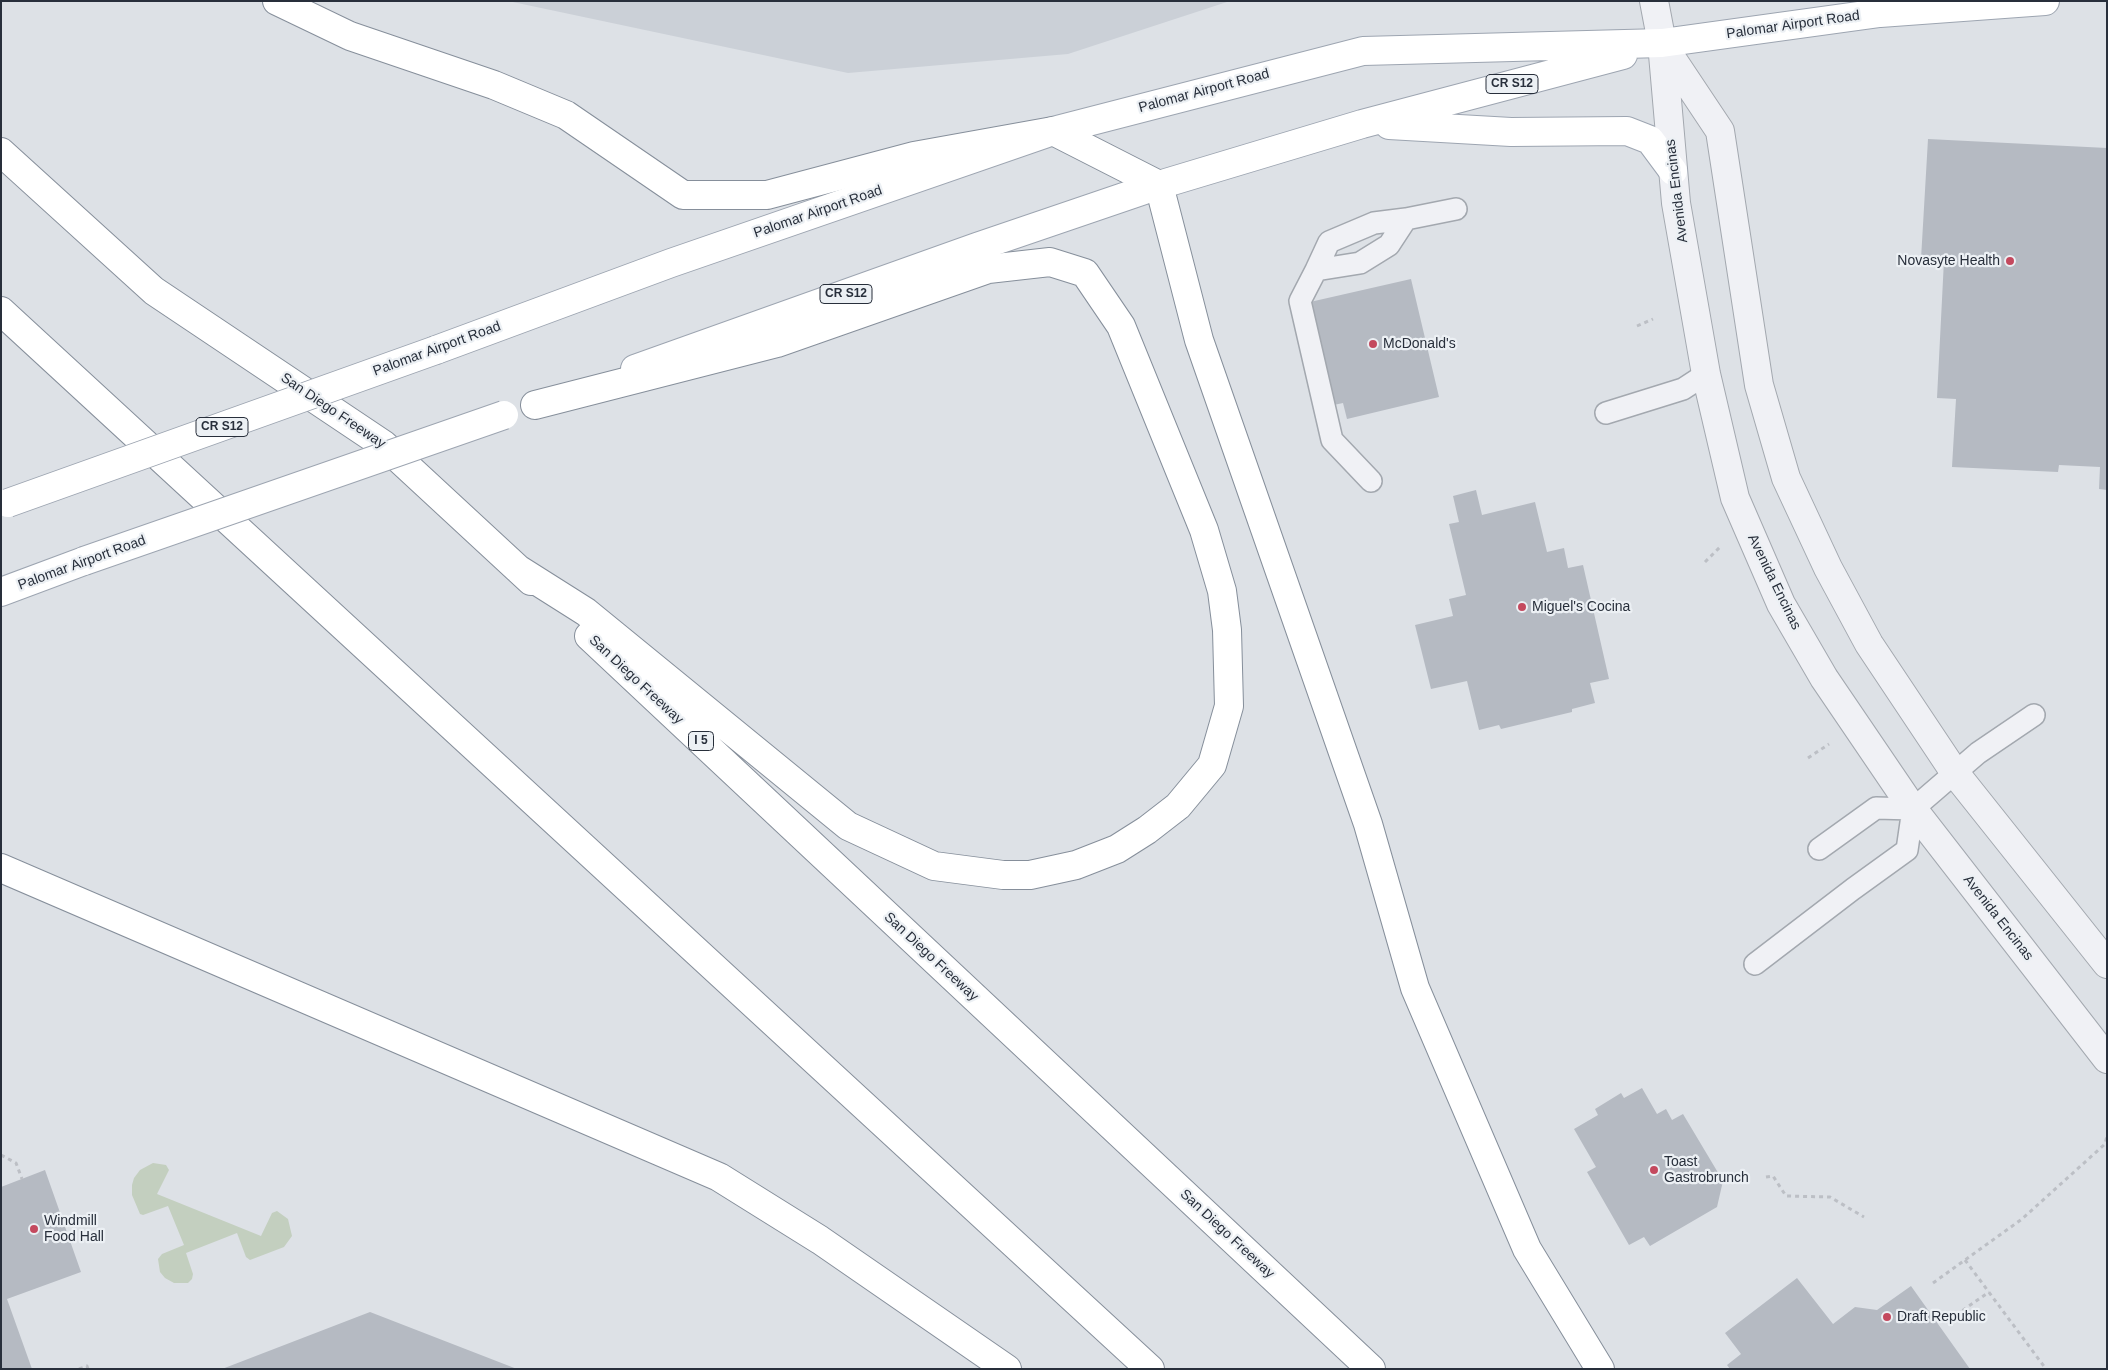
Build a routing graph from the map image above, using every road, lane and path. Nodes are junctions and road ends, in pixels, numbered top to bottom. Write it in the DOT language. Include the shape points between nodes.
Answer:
graph roads {
  1 [pos="277,1"];
  2 [pos="1654,1"];
  3 [pos="2036,2"];
  4 [pos="1662,44"];
  5 [pos="1362,124"];
  6 [pos="1053,131"];
  7 [pos="1,152"];
  8 [pos="1673,171"];
  9 [pos="1159,185"];
  10 [pos="1456,209"];
  11 [pos="1406,219"];
  12 [pos="1316,270"];
  13 [pos="1,311"];
  14 [pos="1653,319"];
  15 [pos="1636,326"];
  16 [pos="1706,374"];
  17 [pos="1606,413"];
  18 [pos="504,416"];
  19 [pos="1371,481"];
  20 [pos="4,504"];
  21 [pos="1723,544"];
  22 [pos="1705,562"];
  23 [pos="518,569"];
  24 [pos="1,592"];
  25 [pos="2034,715"];
  26 [pos="1829,743"];
  27 [pos="1808,758"];
  28 [pos="1955,773"];
  29 [pos="1913,809"];
  30 [pos="1819,849"];
  31 [pos="1,868"];
  32 [pos="1755,964"];
  33 [pos="2107,964"];
  34 [pos="2107,1059"];
  35 [pos="2107,1136"];
  36 [pos="1,1155"];
  37 [pos="1766,1177"];
  38 [pos="22,1179"];
  39 [pos="1864,1217"];
  40 [pos="1965,1260"];
  41 [pos="1933,1283"];
  42 [pos="1988,1292"];
  43 [pos="1956,1315"];
  44 [pos="79,1369"];
  45 [pos="88,1369"];
  46 [pos="1007,1369"];
  47 [pos="1150,1369"];
  48 [pos="1371,1369"];
  49 [pos="1600,1369"];
  50 [pos="2046,1369"];
  1 -- 6 [label="main road" via="350,36 494,85 566,114 684,195 767,195 914,156"];
  2 -- 4 [label="street, Avenida Encinas"];
  3 -- 4 [label="main road, Palomar Airport Road / CR S12" via="1880,12"];
  4 -- 5 [label="main road, Palomar Airport Road / CR S12"];
  4 -- 6 [label="main road, Palomar Airport Road / CR S12" via="1363,51"];
  4 -- 8 [label="street, Avenida Encinas"];
  4 -- 28 [label="street, Avenida Encinas" via="1720,131 1759,385 1786,478 1828,568 1869,644"];
  5 -- 8 [label="main road" via="1511,132 1627,131 1650,140"];
  5 -- 9 [label="main road, Palomar Airport Road / CR S12"];
  6 -- 9 [label="main road"];
  6 -- 20 [label="main road, Palomar Airport Road / CR S12, bridge" via="671,263"];
  7 -- 23 [label="main road, San Diego Freeway / I 5" via="154,290 384,445"];
  8 -- 16 [label="street, Avenida Encinas"];
  9 -- 23 [label="main road, Palomar Airport Road / CR S12" via="535,405 776,343 988,268 1050,262 1085,272 1121,326 1204,530 1222,591 1227,630 1229,706 1212,765 1178,806 1117,849 1076,865 1030,874 1003,875 934,866 848,826 586,612"];
  9 -- 49 [label="main road" via="1199,340 1368,824 1415,988 1527,1249"];
  10 -- 11 [label="lane"];
  11 -- 12 [label="lane" via="1389,245 1360,263"];
  11 -- 12 [label="lane" via="1374,223 1329,242"];
  12 -- 19 [label="lane" via="1300,301 1332,440"];
  13 -- 47 [label="main road"];
  14 -- 15 [label="path"];
  16 -- 17 [label="lane" via="1683,389"];
  16 -- 29 [label="street, Avenida Encinas" via="1735,498 1781,604 1824,678"];
  18 -- 24 [label="main road, Palomar Airport Road, bridge"];
  21 -- 22 [label="path"];
  23 -- 48 [label="main road, San Diego Freeway / I 5"];
  25 -- 28 [label="lane" via="1978,753"];
  26 -- 27 [label="path"];
  28 -- 29 [label="lane"];
  28 -- 33 [label="street, Avenida Encinas"];
  29 -- 30 [label="lane" via="1876,808"];
  29 -- 32 [label="lane" via="1907,850"];
  29 -- 34 [label="street, Avenida Encinas"];
  31 -- 46 [label="main road" via="719,1176 820,1240"];
  35 -- 40 [label="path" via="2105,1144 2022,1219"];
  36 -- 38 [label="path" via="16,1163"];
  37 -- 39 [label="path" via="1773,1176 1786,1196 1830,1198"];
  40 -- 41 [label="path"];
  40 -- 42 [label="path"];
  42 -- 43 [label="path"];
  42 -- 50 [label="path"];
  44 -- 45 [label="path" via="88,1366"];
}
